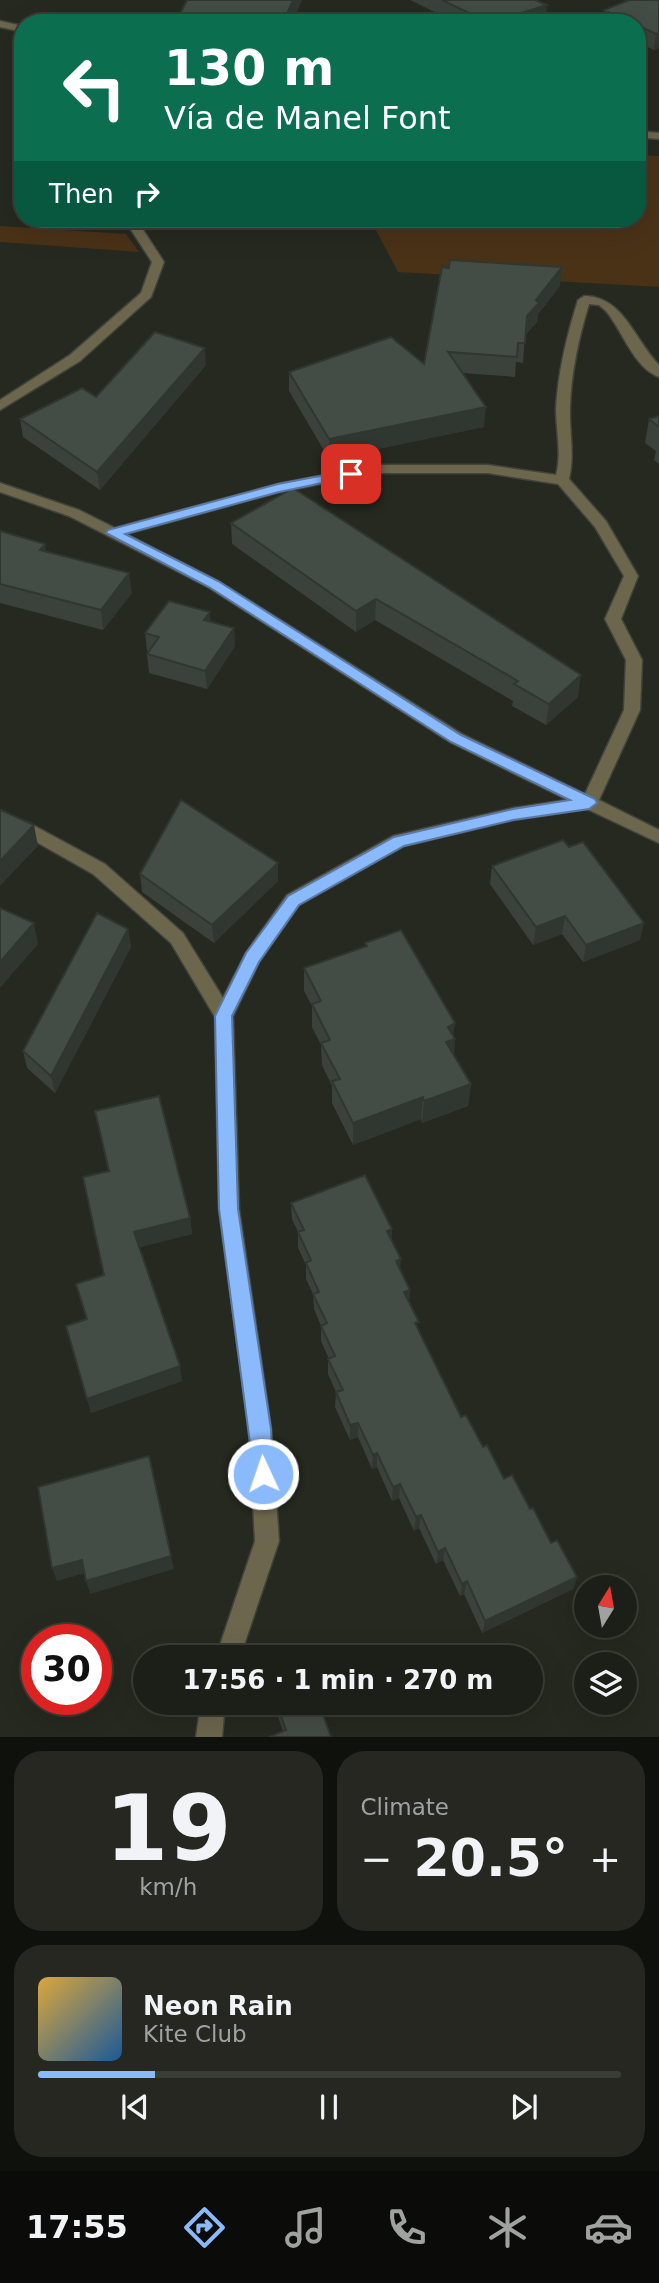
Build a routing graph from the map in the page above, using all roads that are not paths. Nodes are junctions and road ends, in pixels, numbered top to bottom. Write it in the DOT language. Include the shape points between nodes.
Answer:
graph roads {
  1 [pos="136,228"];
  2 [pos="659,373"];
  3 [pos="0,406"];
  4 [pos="562,480"];
  5 [pos="0,487"];
  6 [pos="113,533"];
  7 [pos="589,803"];
  8 [pos="0,819"];
  9 [pos="659,837"];
  10 [pos="224,1016"];
  11 [pos="232,1645"];
  12 [pos="212,1715"];
  13 [pos="209,1737"];
  1 -- 3 [label="street" via="158,262 146,294 75,358"];
  2 -- 4 [label="street" via="606,303 596,298 584,300 563,410 568,460"];
  4 -- 6 [label="street" via="488,469 376,469 278,488"];
  4 -- 7 [label="street" via="582,498 631,576 613,619 634,660 632,710"];
  5 -- 6 [label="street" via="74,513"];
  6 -- 7 [label="street" via="214,584 456,738"];
  7 -- 9 [label="street"];
  7 -- 10 [label="street" via="513,814 399,841 293,900 252,958"];
  8 -- 10 [label="street" via="23,827 109,877 177,938"];
  10 -- 11 [label="street" via="229,1209 260,1429 267,1541"];
  12 -- 13 [label="street"];
}
